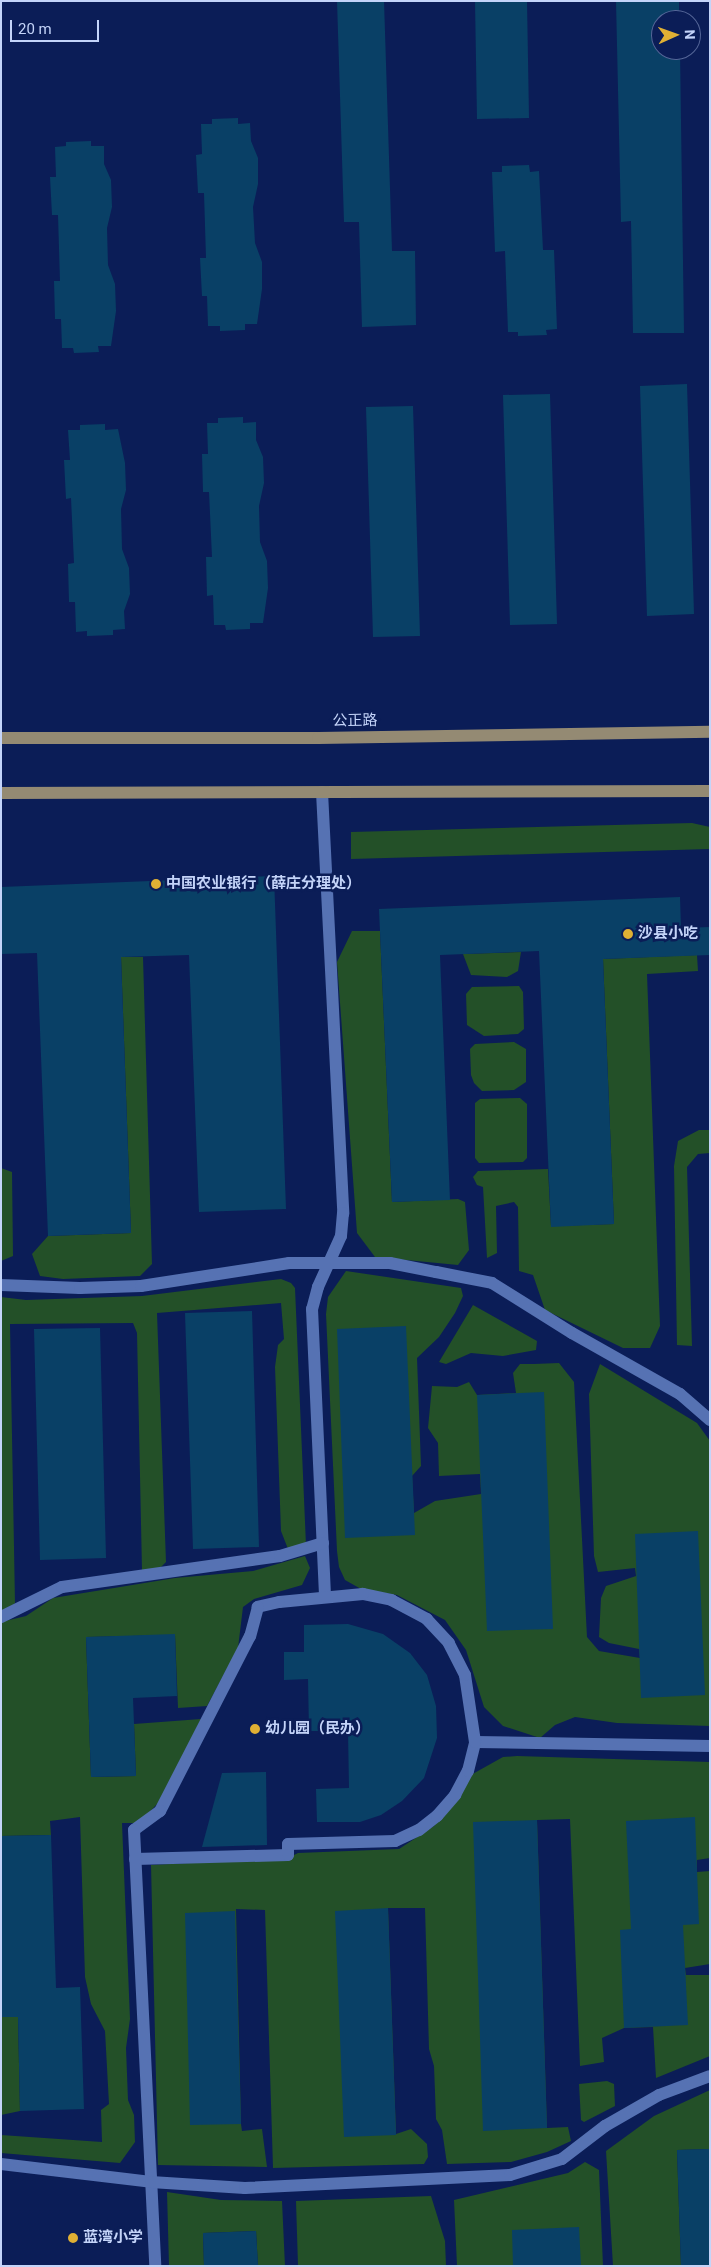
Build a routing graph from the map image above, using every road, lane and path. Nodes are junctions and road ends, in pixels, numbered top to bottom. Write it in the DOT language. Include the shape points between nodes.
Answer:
graph roads {
  1 [pos="710,732"];
  2 [pos="1,738"];
  3 [pos="710,790"];
  4 [pos="322,792"];
  5 [pos="1,793"];
  6 [pos="329,1263"];
  7 [pos="1,1285"];
  8 [pos="710,1420"];
  9 [pos="323,1543"];
  10 [pos="325,1597"];
  11 [pos="1,1617"];
  12 [pos="475,1742"];
  13 [pos="710,1746"];
  14 [pos="135,1859"];
  15 [pos="710,2076"];
  16 [pos="1,2164"];
  17 [pos="151,2182"];
  18 [pos="155,2266"];
  1 -- 2 [label="main road, 公正路" via="318,738"];
  3 -- 4 [label="main road"];
  4 -- 5 [label="main road"];
  4 -- 6 [label="street" via="343,1213 341,1236"];
  6 -- 7 [label="street" via="289,1263 140,1286"];
  6 -- 8 [label="street" via="390,1263 492,1283 680,1394"];
  6 -- 9 [label="street" via="312,1310"];
  9 -- 10 [label="street"];
  9 -- 11 [label="street" via="280,1556 62,1587"];
  10 -- 12 [label="street" via="363,1594 392,1600 427,1619 449,1643 466,1675"];
  10 -- 14 [label="street" via="258,1607 250,1636 160,1812 134,1830"];
  12 -- 13 [label="street"];
  12 -- 14 [label="street" via="468,1771 455,1795 437,1816 419,1830 395,1840 288,1844 288,1855"];
  14 -- 17 [label="street"];
  15 -- 17 [label="street" via="659,2095 605,2126 562,2159 510,2175 245,2188"];
  16 -- 17 [label="street"];
  17 -- 18 [label="street"];
}
